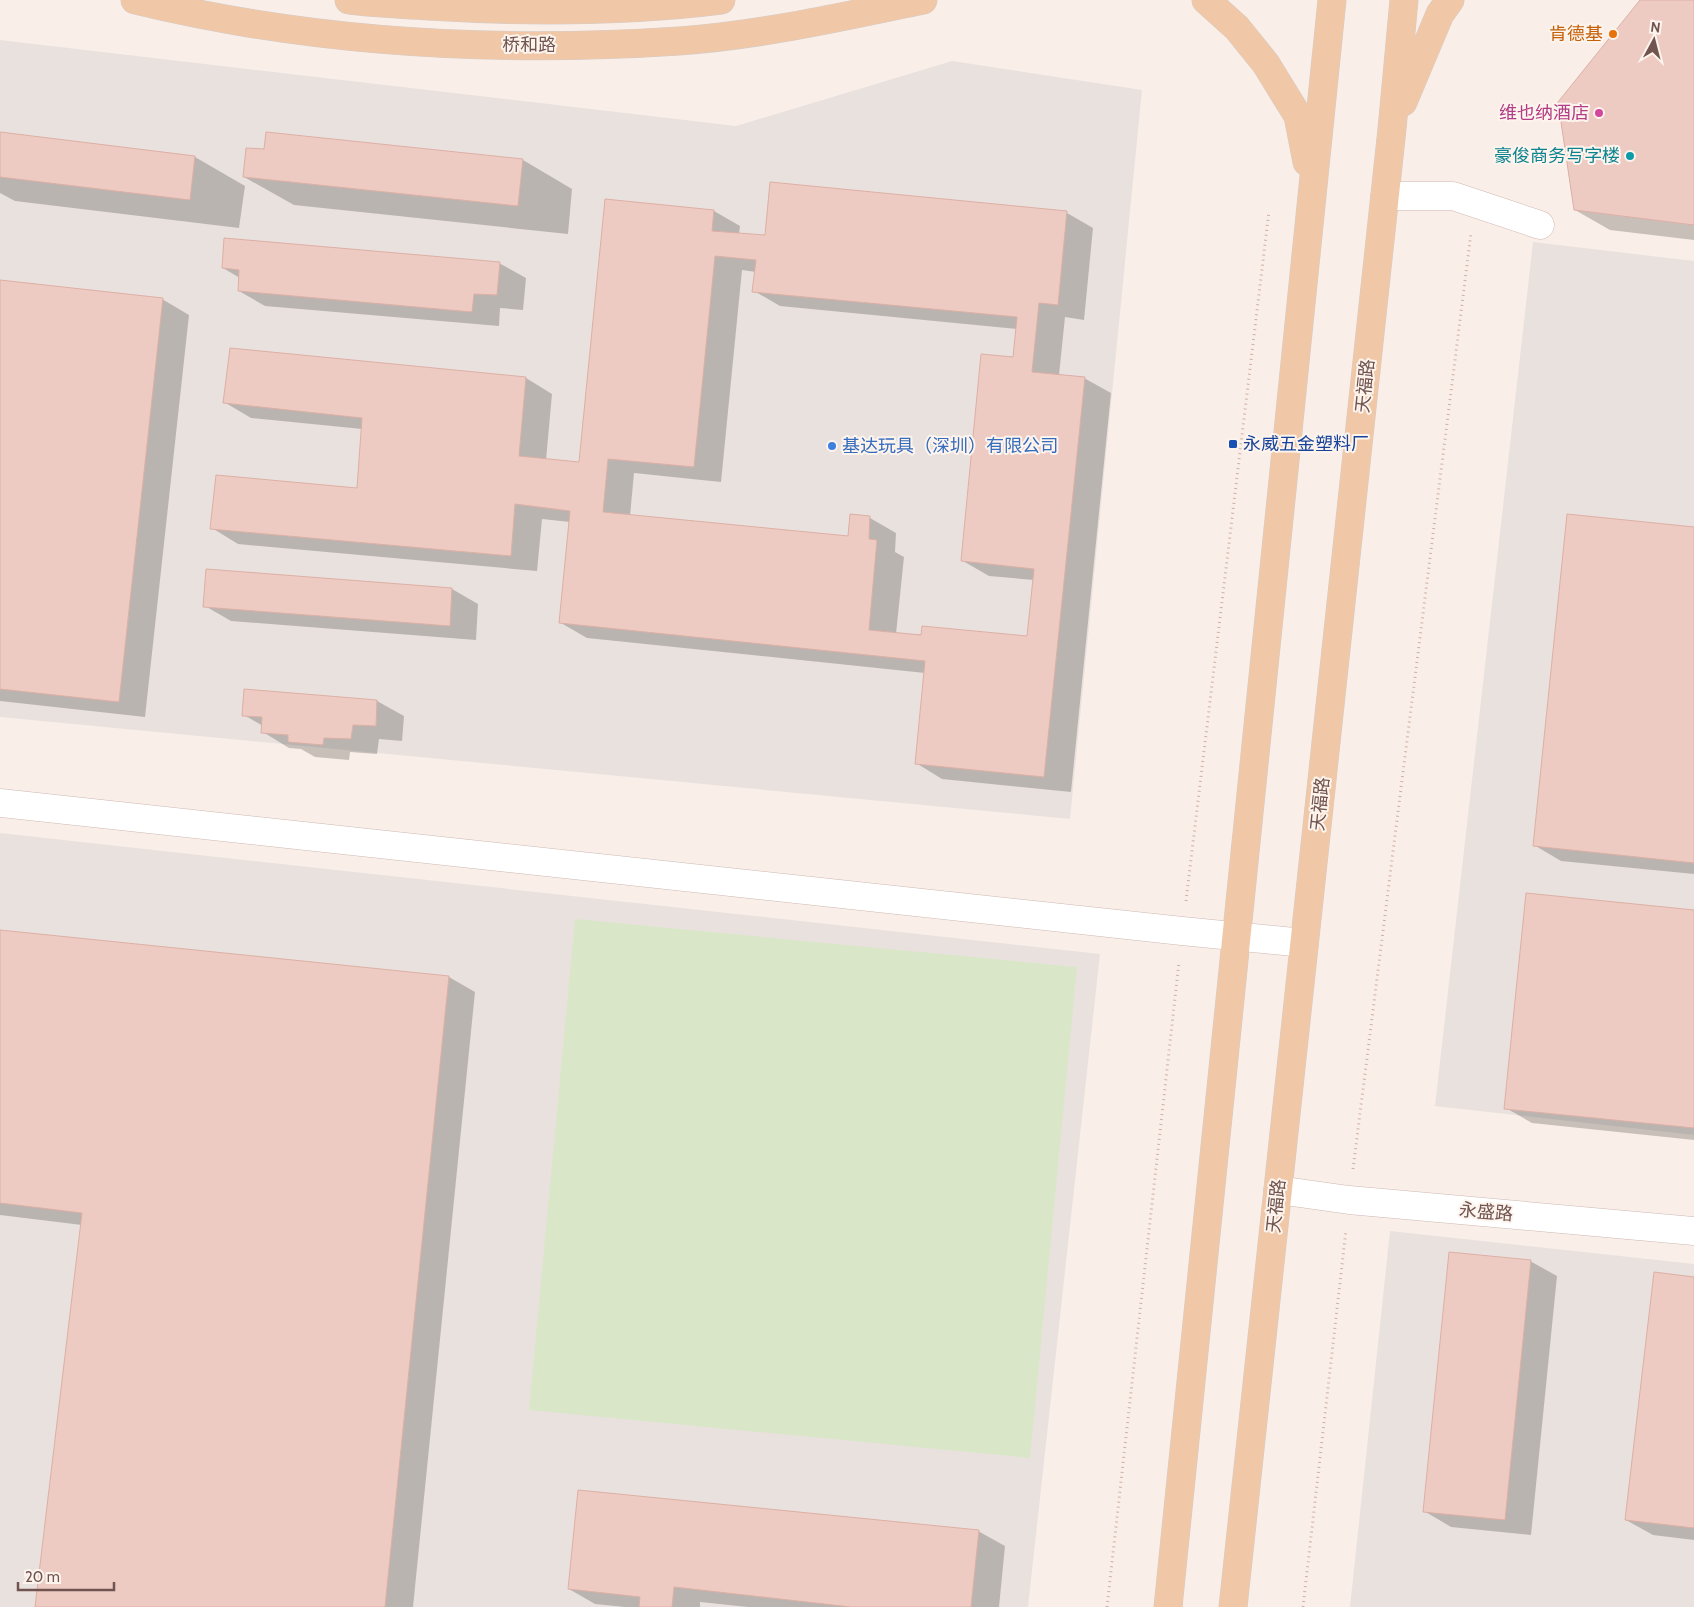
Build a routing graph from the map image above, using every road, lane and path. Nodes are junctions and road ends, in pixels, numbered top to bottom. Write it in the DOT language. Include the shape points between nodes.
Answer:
graph roads {
  1 [pos="135,0"];
  2 [pos="349,0"];
  3 [pos="721,0"];
  4 [pos="922,0"];
  5 [pos="1206,0"];
  6 [pos="1332,0"];
  7 [pos="1404,0"];
  8 [pos="1450,0"];
  9 [pos="1392,129"];
  10 [pos="1313,188"];
  11 [pos="1385,196"];
  12 [pos="1474,203"];
  13 [pos="1540,225"];
  14 [pos="0,803"];
  15 [pos="1237,936"];
  16 [pos="1304,943"];
  17 [pos="1278,1190"];
  18 [pos="1349,1200"];
  19 [pos="1694,1231"];
  20 [pos="1168,1607"];
  21 [pos="1233,1607"];
  22 [pos="1303,1607"];
  1 -- 4 [label="main road, 桥和路" via="252,23 354,37 472,45 680,41 772,29"];
  2 -- 3 [label="main road, 桥和路" via="473,9 584,10 677,6"];
  5 -- 10 [label="main road" via="1237,28 1266,64 1298,116"];
  6 -- 10 [label="main road"];
  7 -- 9 [label="main road, 天福路"];
  8 -- 9 [label="main road" via="1440,14"];
  9 -- 11 [label="main road, 天福路"];
  10 -- 15 [label="main road"];
  11 -- 12 [label="street" via="1453,196"];
  11 -- 16 [label="main road, 天福路"];
  12 -- 13 [label="street"];
  12 -- 18 [label="path"];
  14 -- 15 [label="street"];
  15 -- 16 [label="street"];
  15 -- 20 [label="main road"];
  16 -- 17 [label="main road, 天福路"];
  17 -- 18 [label="street, 永盛路"];
  17 -- 21 [label="main road, 天福路"];
  18 -- 19 [label="street, 永盛路"];
  18 -- 22 [label="path"];
}
